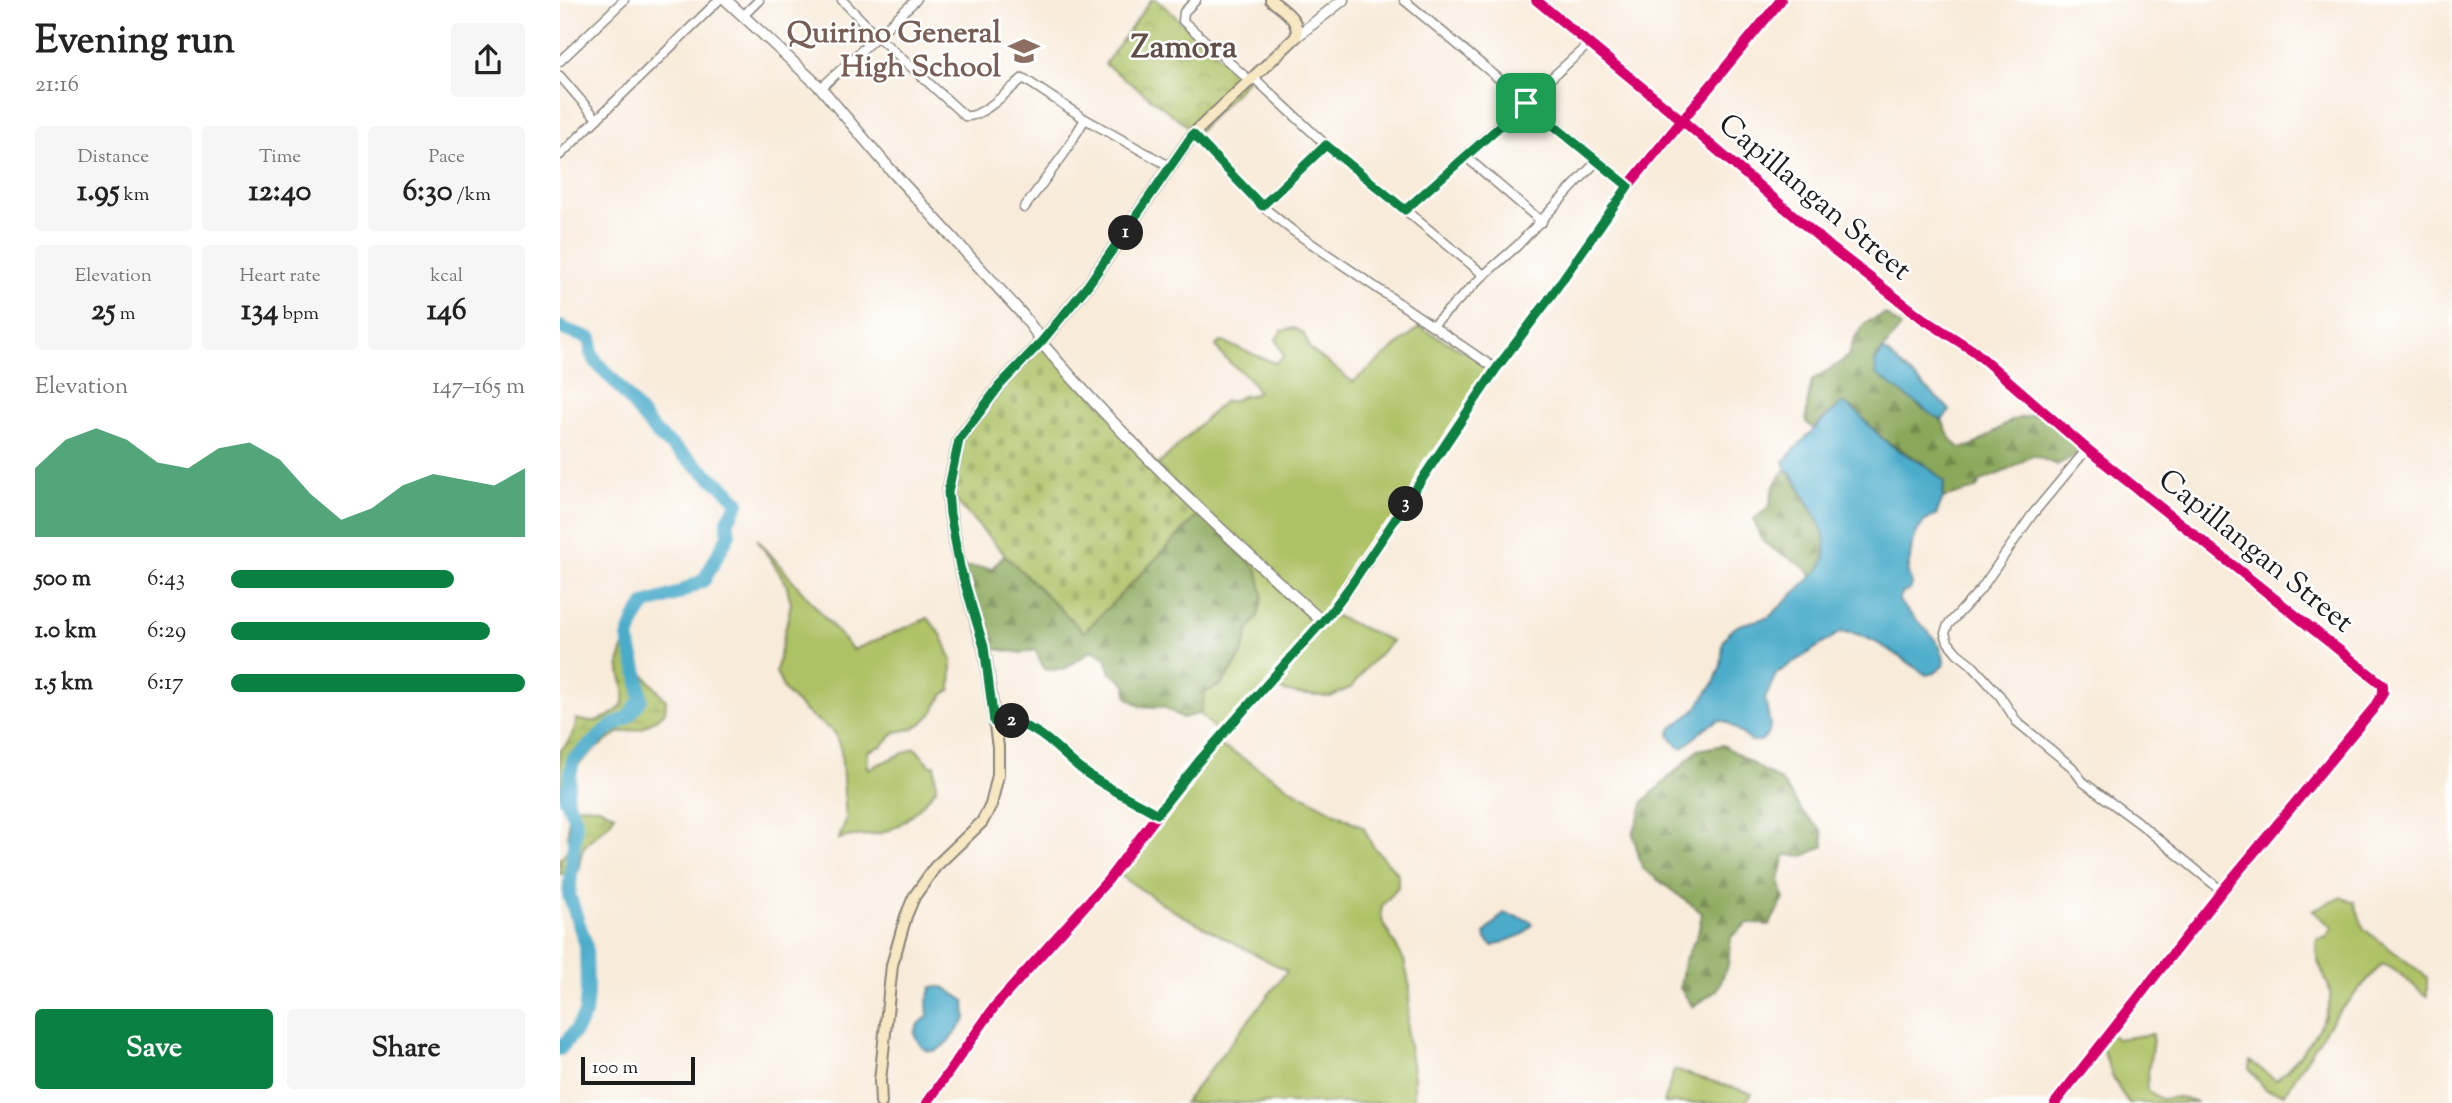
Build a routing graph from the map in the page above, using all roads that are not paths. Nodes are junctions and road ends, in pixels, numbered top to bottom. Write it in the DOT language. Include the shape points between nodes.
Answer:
graph roads {
  1 [pos="624,0"];
  2 [pos="719,0"];
  3 [pos="726,0"];
  4 [pos="759,0"];
  5 [pos="842,0"];
  6 [pos="916,0"];
  7 [pos="1196,0"];
  8 [pos="1271,0"];
  9 [pos="1343,0"];
  10 [pos="1404,0"];
  11 [pos="1536,0"];
  12 [pos="1781,0"];
  13 [pos="744,15"];
  14 [pos="876,35"];
  15 [pos="1296,37"];
  16 [pos="1590,43"];
  17 [pos="560,61"];
  18 [pos="560,76"];
  19 [pos="1251,78"];
  20 [pos="821,88"];
  21 [pos="1526,103"];
  22 [pos="597,119"];
  23 [pos="1085,119"];
  24 [pos="1684,121"];
  25 [pos="1193,134"];
  26 [pos="1326,145"];
  27 [pos="560,155"];
  28 [pos="1465,156"];
  29 [pos="1597,161"];
  30 [pos="1171,167"];
  31 [pos="1628,186"];
  32 [pos="1262,206"];
  33 [pos="1024,208"];
  34 [pos="1405,210"];
  35 [pos="1542,222"];
  36 [pos="1484,275"];
  37 [pos="1433,325"];
  38 [pos="1044,344"];
  39 [pos="1496,369"];
  40 [pos="2087,449"];
  41 [pos="1322,622"];
  42 [pos="994,722"];
  43 [pos="1157,814"];
  44 [pos="2222,891"];
  45 [pos="881,1103"];
  46 [pos="927,1103"];
  47 [pos="2055,1103"];
  1 -- 17 [label="street"];
  2 -- 22 [label="street"];
  3 -- 13 [label="street"];
  4 -- 13 [label="street"];
  5 -- 14 [label="street"];
  6 -- 14 [label="street"];
  7 -- 19 [label="street" via="1184,12 1183,21"];
  8 -- 15 [label="main road" via="1295,21"];
  9 -- 15 [label="street"];
  10 -- 21 [label="street"];
  11 -- 16 [label="street, Capillangan Street"];
  12 -- 24 [label="street"];
  13 -- 20 [label="street"];
  14 -- 20 [label="street"];
  14 -- 23 [label="street" via="965,116 982,112 1023,78"];
  15 -- 19 [label="main road"];
  16 -- 21 [label="street"];
  16 -- 24 [label="street, Capillangan Street"];
  18 -- 22 [label="street"];
  19 -- 25 [label="main road"];
  19 -- 26 [label="street"];
  20 -- 38 [label="street"];
  21 -- 28 [label="street"];
  21 -- 29 [label="street"];
  22 -- 27 [label="street"];
  23 -- 30 [label="street"];
  23 -- 33 [label="street"];
  24 -- 31 [label="street"];
  24 -- 40 [label="street, Capillangan Street" via="1833,249 1922,318 1974,351"];
  25 -- 30 [label="main road"];
  25 -- 32 [label="street"];
  26 -- 32 [label="street"];
  26 -- 34 [label="street"];
  28 -- 34 [label="street"];
  28 -- 35 [label="street"];
  29 -- 31 [label="street"];
  29 -- 35 [label="street"];
  30 -- 38 [label="main road"];
  31 -- 39 [label="street"];
  32 -- 37 [label="street" via="1332,259"];
  34 -- 36 [label="street"];
  35 -- 36 [label="street"];
  36 -- 37 [label="street"];
  37 -- 39 [label="street"];
  38 -- 41 [label="street" via="1095,405 1186,498"];
  38 -- 42 [label="main road" via="1000,385 959,440 948,492 960,567 984,647"];
  39 -- 41 [label="street"];
  40 -- 44 [label="street" via="1945,629 1946,638 2026,731 2072,767 2090,788"];
  40 -- 44 [label="street, Capillangan Street" via="2383,685 2373,709"];
  41 -- 43 [label="street"];
  42 -- 43 [label="street" via="1012,721 1044,735 1079,768"];
  42 -- 45 [label="main road" via="998,775 991,805 982,822 935,867 906,916 892,965"];
  43 -- 46 [label="street" via="1108,880 995,1006"];
  44 -- 47 [label="street, Capillangan Street"];
}
